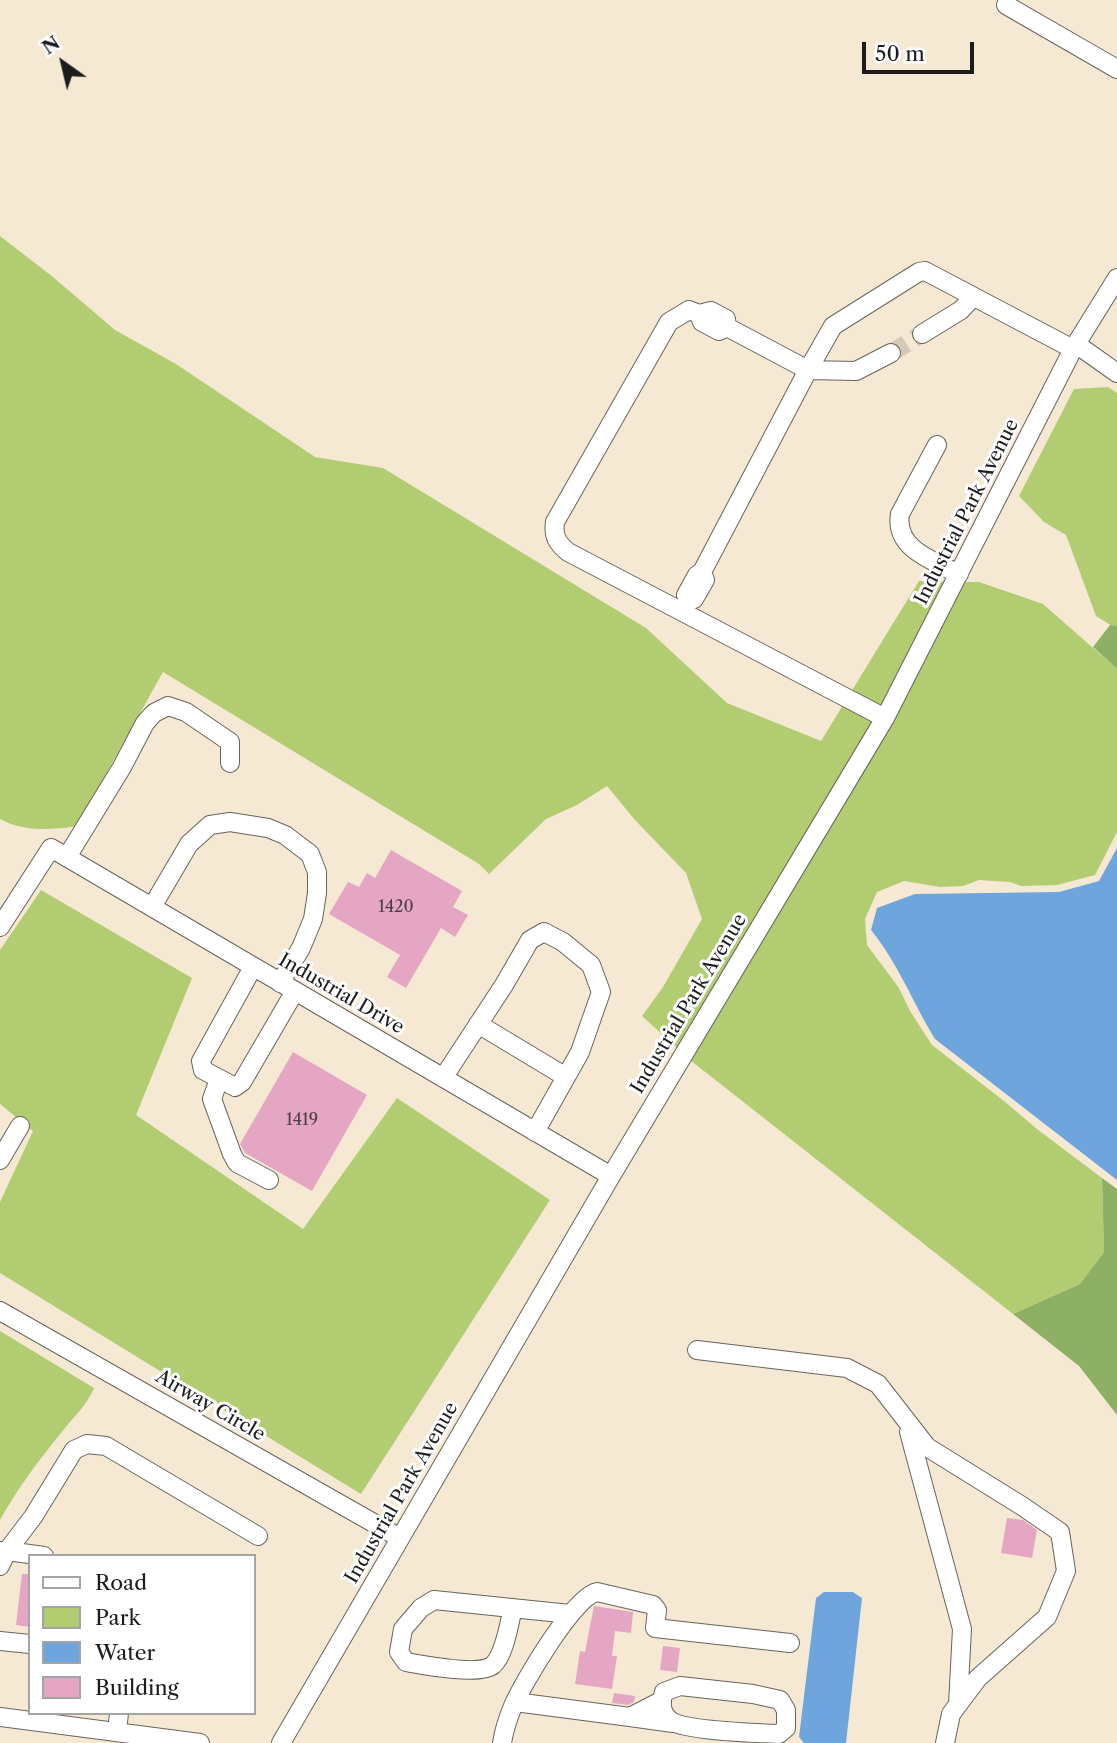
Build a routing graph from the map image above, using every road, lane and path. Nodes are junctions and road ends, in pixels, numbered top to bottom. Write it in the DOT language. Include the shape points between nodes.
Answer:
graph roads {
  1 [pos="1006,5"];
  2 [pos="1117,69"];
  3 [pos="1117,278"];
  4 [pos="974,297"];
  5 [pos="922,334"];
  6 [pos="1075,347"];
  7 [pos="891,354"];
  8 [pos="808,370"];
  9 [pos="1117,373"];
  10 [pos="937,445"];
  11 [pos="959,574"];
  12 [pos="685,606"];
  13 [pos="885,718"];
  14 [pos="230,763"];
  15 [pos="67,858"];
  16 [pos="5,906"];
  17 [pos="152,907"];
  18 [pos="0,926"];
  19 [pos="253,967"];
  20 [pos="288,987"];
  21 [pos="478,1024"];
  22 [pos="566,1077"];
  23 [pos="443,1078"];
  24 [pos="219,1079"];
  25 [pos="20,1126"];
  26 [pos="536,1132"];
  27 [pos="0,1160"];
  28 [pos="611,1176"];
  29 [pos="269,1180"];
  30 [pos="0,1311"];
  31 [pos="697,1350"];
  32 [pos="907,1422"];
  33 [pos="258,1536"];
  34 [pos="400,1538"];
  35 [pos="2,1556"];
  36 [pos="28,1556"];
  37 [pos="513,1608"];
  38 [pos="570,1614"];
  39 [pos="0,1641"];
  40 [pos="790,1643"];
  41 [pos="28,1644"];
  42 [pos="661,1701"];
  43 [pos="515,1702"];
  44 [pos="958,1704"];
  45 [pos="119,1715"];
  46 [pos="0,1717"];
  47 [pos="630,1717"];
  48 [pos="673,1723"];
  49 [pos="117,1732"];
  50 [pos="729,1738"];
  51 [pos="200,1743"];
  52 [pos="281,1743"];
  53 [pos="502,1743"];
  54 [pos="945,1743"];
  1 -- 2 [label="street"];
  3 -- 6 [label="street, Industrial Park Avenue"];
  4 -- 5 [label="street"];
  4 -- 6 [label="street"];
  4 -- 8 [label="street" via="919,272 833,326"];
  6 -- 9 [label="street"];
  6 -- 11 [label="street, Industrial Park Avenue"];
  7 -- 8 [label="street" via="856,371"];
  8 -- 12 [label="street" via="702,572 689,588"];
  8 -- 12 [label="street" via="727,327 719,331 702,323 699,314 689,310 669,322 555,522 556,540 568,552"];
  10 -- 11 [label="street" via="898,523 915,551"];
  11 -- 13 [label="street, Industrial Park Avenue"];
  12 -- 13 [label="street"];
  13 -- 28 [label="street, Industrial Park Avenue"];
  14 -- 15 [label="street" via="230,742 186,712 168,706 154,713"];
  15 -- 16 [label="street, Industrial Drive" via="51,848"];
  15 -- 17 [label="street, Industrial Drive"];
  16 -- 18 [label="street"];
  17 -- 19 [label="street, Industrial Drive"];
  17 -- 20 [label="street" via="189,844 210,825 230,822 285,835 310,854 317,872 313,919"];
  19 -- 20 [label="street, Industrial Drive"];
  19 -- 24 [label="street" via="201,1061 203,1070"];
  20 -- 23 [label="street, Industrial Drive"];
  20 -- 24 [label="street" via="242,1082 234,1087"];
  21 -- 22 [label="street"];
  21 -- 22 [label="street" via="530,940 544,932 563,942 591,965 601,992"];
  21 -- 23 [label="street"];
  22 -- 26 [label="street"];
  23 -- 26 [label="street, Industrial Drive"];
  24 -- 29 [label="street" via="212,1099 232,1154 237,1163"];
  25 -- 27 [label="street"];
  26 -- 28 [label="street, Industrial Drive"];
  28 -- 34 [label="street, Industrial Park Avenue"];
  30 -- 34 [label="street, Airway Circle"];
  31 -- 32 [label="street" via="847,1368 878,1384"];
  32 -- 44 [label="street" via="962,1629"];
  32 -- 44 [label="street" via="927,1447 1060,1532 1066,1571 1047,1617 978,1678"];
  33 -- 35 [label="street" via="106,1446 87,1444 74,1450 33,1517"];
  34 -- 52 [label="street, Industrial Park Avenue"];
  35 -- 36 [label="street"];
  37 -- 37 [label="street" via="434,1600 403,1629 400,1652 406,1662 480,1670 493,1664 504,1645"];
  37 -- 38 [label="street"];
  38 -- 40 [label="street" via="590,1593 597,1592 653,1605 657,1609 655,1628"];
  38 -- 43 [label="street"];
  39 -- 41 [label="street"];
  42 -- 47 [label="street"];
  42 -- 48 [label="street" via="663,1712"];
  42 -- 50 [label="street" via="664,1692 680,1686 780,1700 786,1710 786,1728 779,1734"];
  43 -- 47 [label="street"];
  43 -- 53 [label="street"];
  44 -- 54 [label="street"];
  45 -- 49 [label="street"];
  46 -- 49 [label="street"];
  47 -- 48 [label="street"];
  48 -- 50 [label="street"];
  49 -- 51 [label="street"];
}
